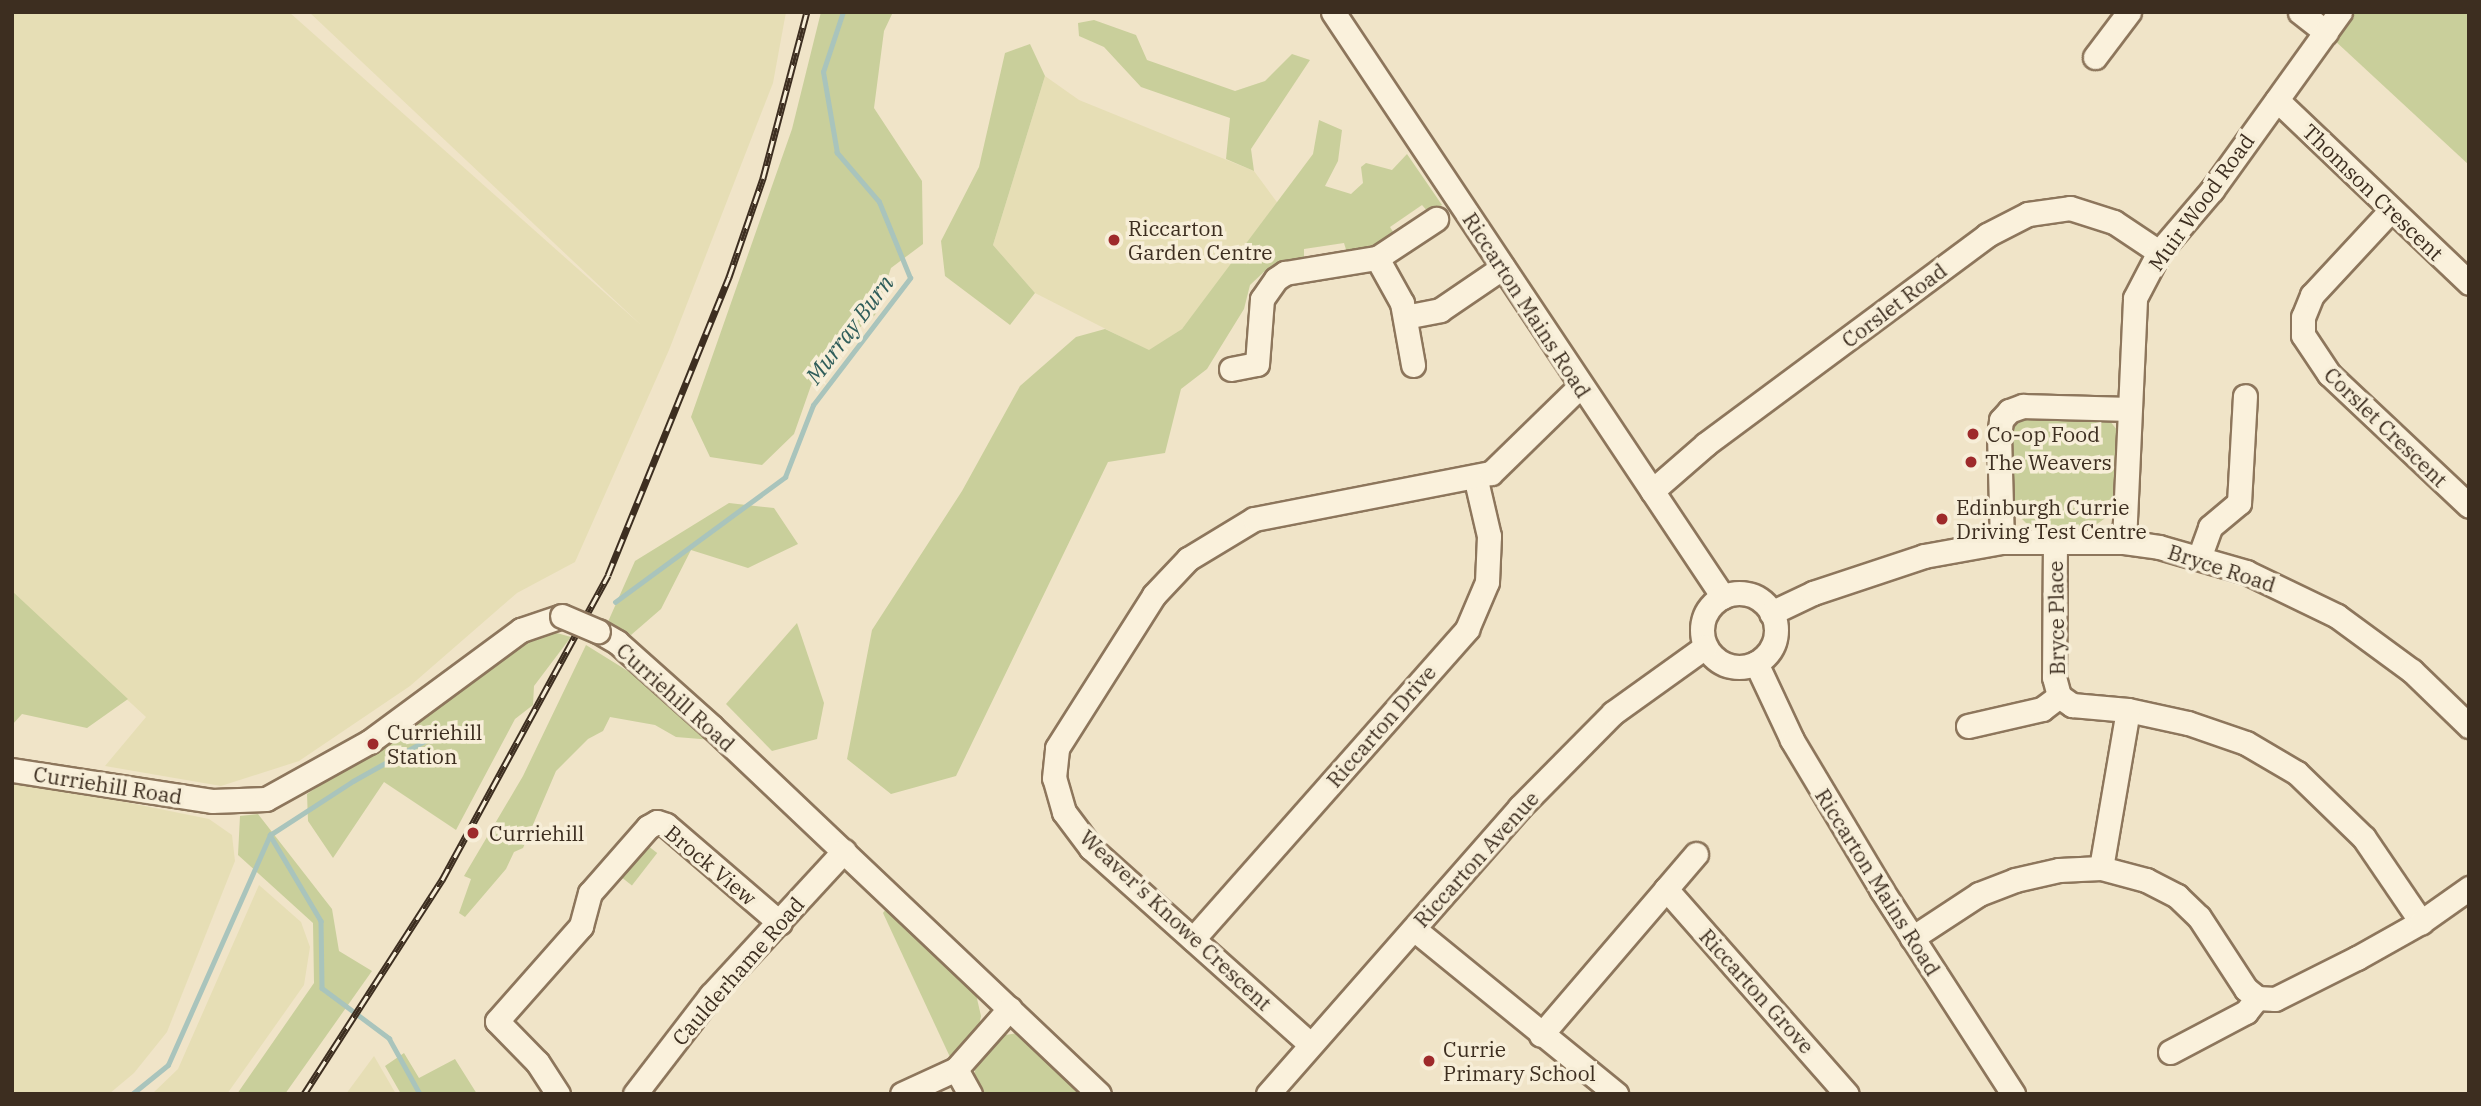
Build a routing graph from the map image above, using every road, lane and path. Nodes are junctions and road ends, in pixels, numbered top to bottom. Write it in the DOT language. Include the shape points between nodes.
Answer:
graph roads {
  1 [pos="1333,12"];
  2 [pos="2129,12"];
  3 [pos="2300,12"];
  4 [pos="2340,12"];
  5 [pos="2326,32"];
  6 [pos="2106,51"];
  7 [pos="2277,100"];
  8 [pos="2391,210"];
  9 [pos="1436,219"];
  10 [pos="2159,252"];
  11 [pos="1377,258"];
  12 [pos="1503,267"];
  13 [pos="2469,283"];
  14 [pos="1405,317"];
  15 [pos="1413,365"];
  16 [pos="1231,369"];
  17 [pos="1580,386"];
  18 [pos="2245,396"];
  19 [pos="2128,409"];
  20 [pos="1476,480"];
  21 [pos="1652,491"];
  22 [pos="2469,506"];
  23 [pos="2055,540"];
  24 [pos="2002,541"];
  25 [pos="2124,542"];
  26 [pos="2199,558"];
  27 [pos="1723,597"];
  28 [pos="1772,613"];
  29 [pos="1705,648"];
  30 [pos="1756,663"];
  31 [pos="2059,696"];
  32 [pos="2128,710"];
  33 [pos="1968,726"];
  34 [pos="2469,726"];
  35 [pos="12,770"];
  36 [pos="844,851"];
  37 [pos="1696,854"];
  38 [pos="2101,868"];
  39 [pos="2469,888"];
  40 [pos="1666,889"];
  41 [pos="2421,922"];
  42 [pos="779,923"];
  43 [pos="1414,929"];
  44 [pos="1912,938"];
  45 [pos="1193,939"];
  46 [pos="2257,998"];
  47 [pos="1010,1009"];
  48 [pos="1541,1035"];
  49 [pos="1310,1044"];
  50 [pos="2170,1052"];
  51 [pos="956,1069"];
  52 [pos="558,1094"];
  53 [pos="635,1094"];
  54 [pos="902,1094"];
  55 [pos="970,1094"];
  56 [pos="1099,1094"];
  57 [pos="1268,1094"];
  58 [pos="1616,1094"];
  59 [pos="1847,1094"];
  60 [pos="2013,1094"];
  1 -- 12 [label="street, Riccarton Mains Road"];
  2 -- 6 [label="street"];
  3 -- 5 [label="street"];
  4 -- 5 [label="street, Muir Wood Road"];
  5 -- 7 [label="street, Muir Wood Road"];
  7 -- 8 [label="street, Thomson Crescent"];
  7 -- 10 [label="street, Muir Wood Road" via="2212,190"];
  8 -- 13 [label="street, Thomson Crescent"];
  8 -- 22 [label="street, Corslet Crescent" via="2312,295 2303,317 2303,335 2329,373"];
  9 -- 11 [label="street"];
  10 -- 19 [label="street, Muir Wood Road" via="2135,298"];
  10 -- 21 [label="street, Corslet Road" via="2114,222 2070,208 2028,214 1976,243 1706,444"];
  11 -- 14 [label="street" via="1398,293"];
  11 -- 16 [label="street" via="1285,273 1276,279 1262,299 1257,364"];
  12 -- 14 [label="street" via="1440,310"];
  12 -- 17 [label="street, Riccarton Mains Road"];
  14 -- 15 [label="street"];
  17 -- 20 [label="street, Weaver's Knowe Crescent" via="1503,465"];
  17 -- 21 [label="street, Riccarton Mains Road"];
  18 -- 26 [label="street" via="2239,503 2210,527"];
  19 -- 24 [label="street" via="2023,406 2009,411 2001,420 1999,437"];
  19 -- 25 [label="street, Muir Wood Road"];
  20 -- 45 [label="street, Riccarton Drive" via="1489,536 1488,582 1467,629"];
  20 -- 45 [label="street, Weaver's Knowe Crescent" via="1285,512 1254,519 1224,535 1188,559 1154,595 1056,748 1054,778 1064,812 1091,848"];
  21 -- 27 [label="street, Riccarton Mains Road"];
  23 -- 24 [label="street, Bryce Road"];
  23 -- 25 [label="street, Bryce Road"];
  23 -- 31 [label="street, Bryce Place" via="2054,677"];
  24 -- 28 [label="street, Bryce Road" via="1924,556 1813,593"];
  25 -- 26 [label="street, Bryce Road"];
  26 -- 34 [label="street, Bryce Road" via="2246,572 2337,616 2412,671"];
  27 -- 28 [label="street" via="1756,597"];
  27 -- 29 [label="street" via="1706,612"];
  28 -- 30 [label="street" via="1772,646"];
  29 -- 30 [label="street" via="1733,666"];
  29 -- 43 [label="street, Riccarton Avenue" via="1613,713 1520,807"];
  30 -- 44 [label="street, Riccarton Mains Road" via="1792,740"];
  31 -- 32 [label="street" via="2072,705"];
  31 -- 33 [label="street" via="2042,709"];
  32 -- 38 [label="street"];
  32 -- 41 [label="street" via="2188,723 2246,743 2297,773 2364,838"];
  35 -- 36 [label="street, Curriehill Road, bridge" via="212,801 265,799 369,742 521,630 562,616 598,631 626,650"];
  36 -- 42 [label="street, Caulderhame Road"];
  36 -- 47 [label="street, Curriehill Road"];
  37 -- 40 [label="street"];
  38 -- 44 [label="street" via="2059,870 2015,880 1979,894"];
  38 -- 46 [label="street" via="2146,880 2177,896 2199,918 2246,989"];
  39 -- 41 [label="street"];
  40 -- 48 [label="street"];
  40 -- 59 [label="street, Riccarton Grove"];
  41 -- 46 [label="street" via="2275,999"];
  42 -- 52 [label="street, Brock View" via="666,825 657,822 648,827 590,894 581,926 497,1021 537,1062"];
  42 -- 53 [label="street, Caulderhame Road" via="711,995"];
  43 -- 48 [label="street"];
  43 -- 49 [label="street, Riccarton Avenue"];
  44 -- 60 [label="street, Riccarton Mains Road"];
  45 -- 49 [label="street, Weaver's Knowe Crescent"];
  46 -- 50 [label="street" via="2246,1012"];
  47 -- 51 [label="street"];
  47 -- 56 [label="street, Curriehill Road"];
  48 -- 58 [label="street"];
  49 -- 57 [label="street, Riccarton Avenue"];
  51 -- 54 [label="street"];
  51 -- 55 [label="street"];
}
